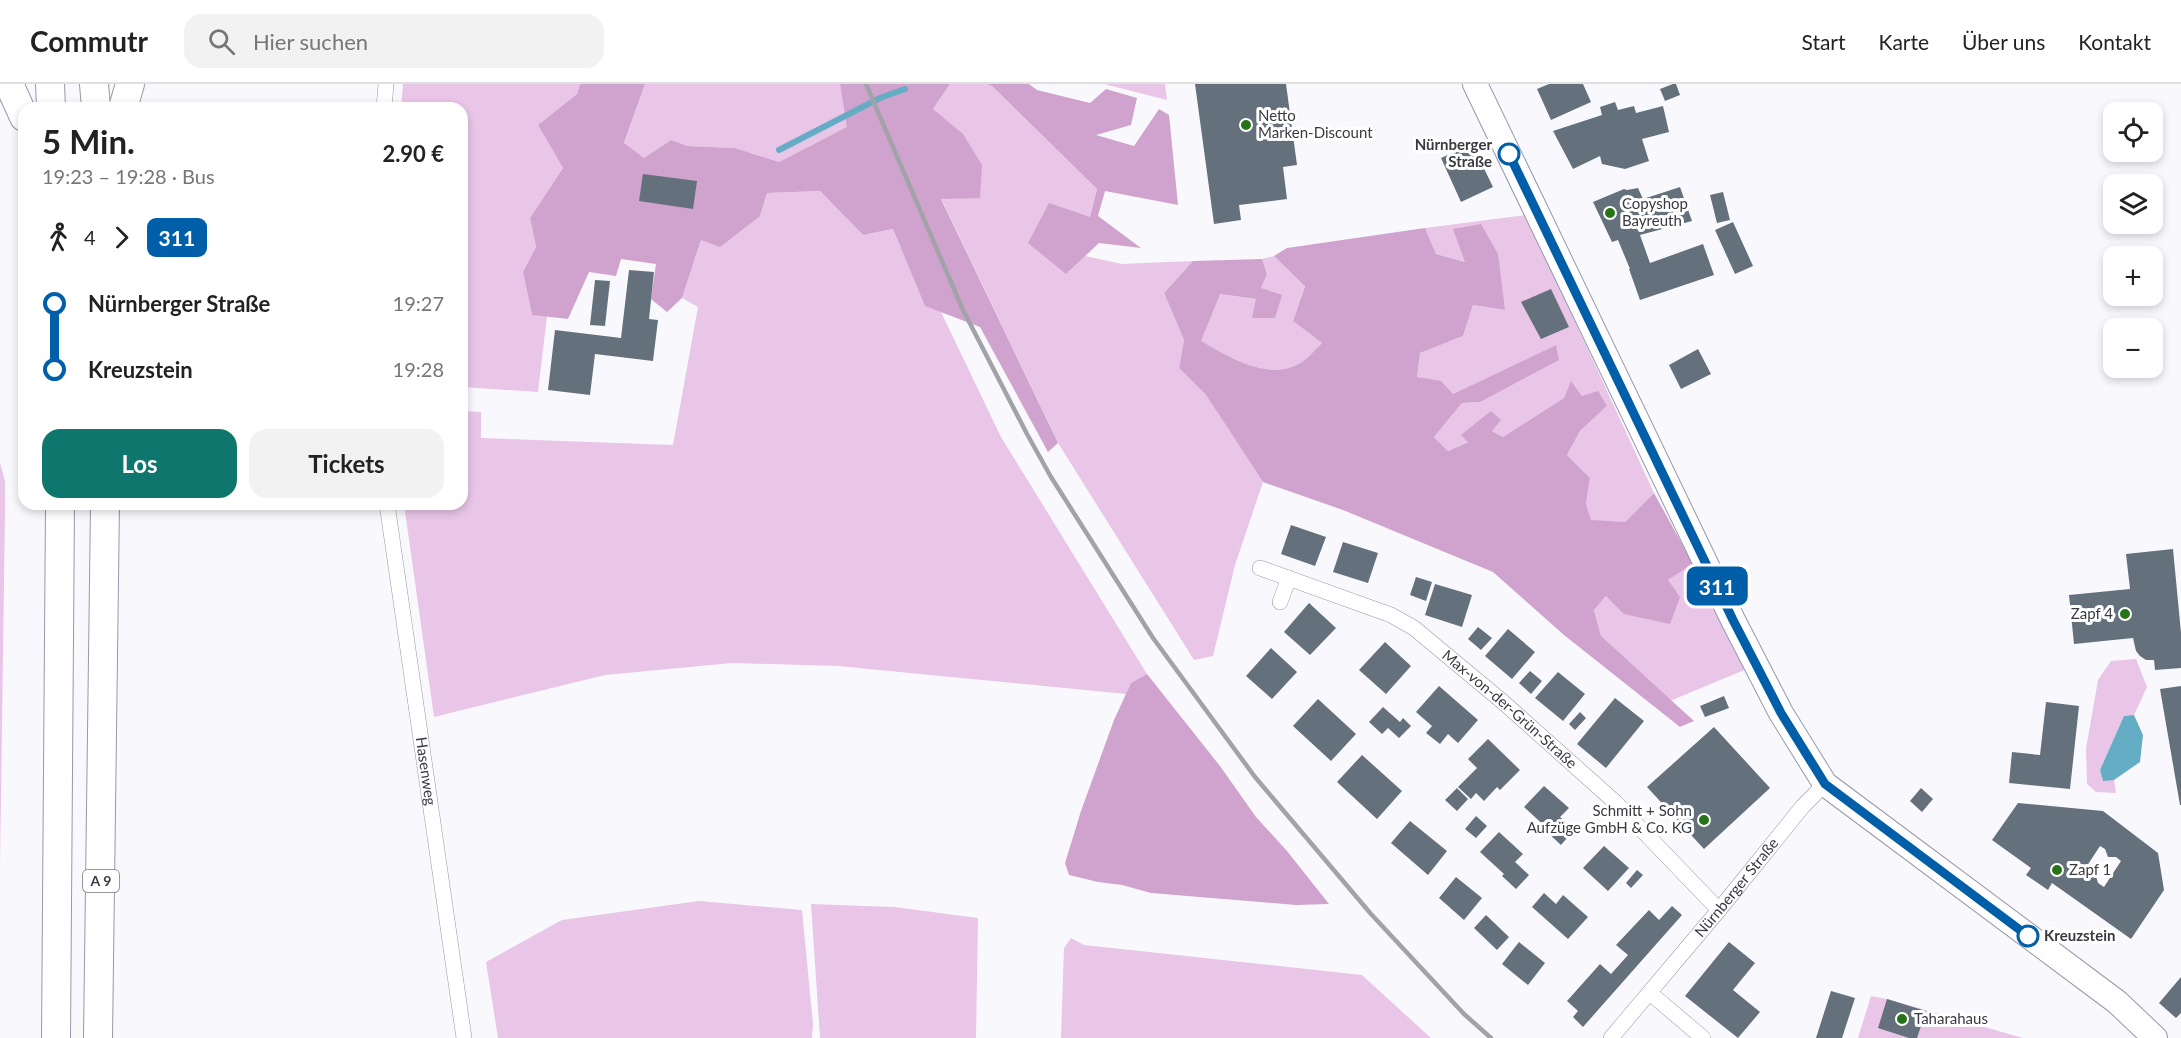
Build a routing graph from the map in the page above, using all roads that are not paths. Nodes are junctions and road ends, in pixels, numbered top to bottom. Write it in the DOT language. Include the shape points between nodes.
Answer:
graph roads {
  1 [pos="9,84"];
  2 [pos="50,84"];
  3 [pos="94,84"];
  4 [pos="130,84"];
  5 [pos="386,84"];
  6 [pos="1475,84"];
  7 [pos="51,102"];
  8 [pos="96,102"];
  9 [pos="125,102"];
  10 [pos="384,102"];
  11 [pos="18,104"];
  12 [pos="60,510"];
  13 [pos="105,510"];
  14 [pos="388,510"];
  15 [pos="1260,568"];
  16 [pos="1289,578"];
  17 [pos="1280,602"];
  18 [pos="1825,784"];
  19 [pos="1719,910"];
  20 [pos="1650,993"];
  21 [pos="56,1038"];
  22 [pos="98,1038"];
  23 [pos="464,1038"];
  24 [pos="1611,1038"];
  25 [pos="1703,1038"];
  26 [pos="2155,1038"];
  1 -- 11 [label="highway"];
  2 -- 7 [label="highway"];
  3 -- 8 [label="highway"];
  4 -- 9 [label="highway"];
  5 -- 10 [label="street"];
  6 -- 18 [label="main road" via="1733,620 1781,713"];
  12 -- 21 [label="highway"];
  13 -- 22 [label="highway, A 9"];
  14 -- 23 [label="street, Hasenweg"];
  15 -- 16 [label="street, Max-von-der-Grün-Straße"];
  16 -- 17 [label="street"];
  16 -- 19 [label="street, Max-von-der-Grün-Straße" via="1391,615 1414,628 1615,802"];
  18 -- 19 [label="street, Nürnberger Straße" via="1784,828"];
  18 -- 26 [label="main road" via="2117,1002"];
  19 -- 20 [label="street, Nürnberger Straße"];
  20 -- 24 [label="street, Nürnberger Straße"];
  20 -- 25 [label="street"];
}
